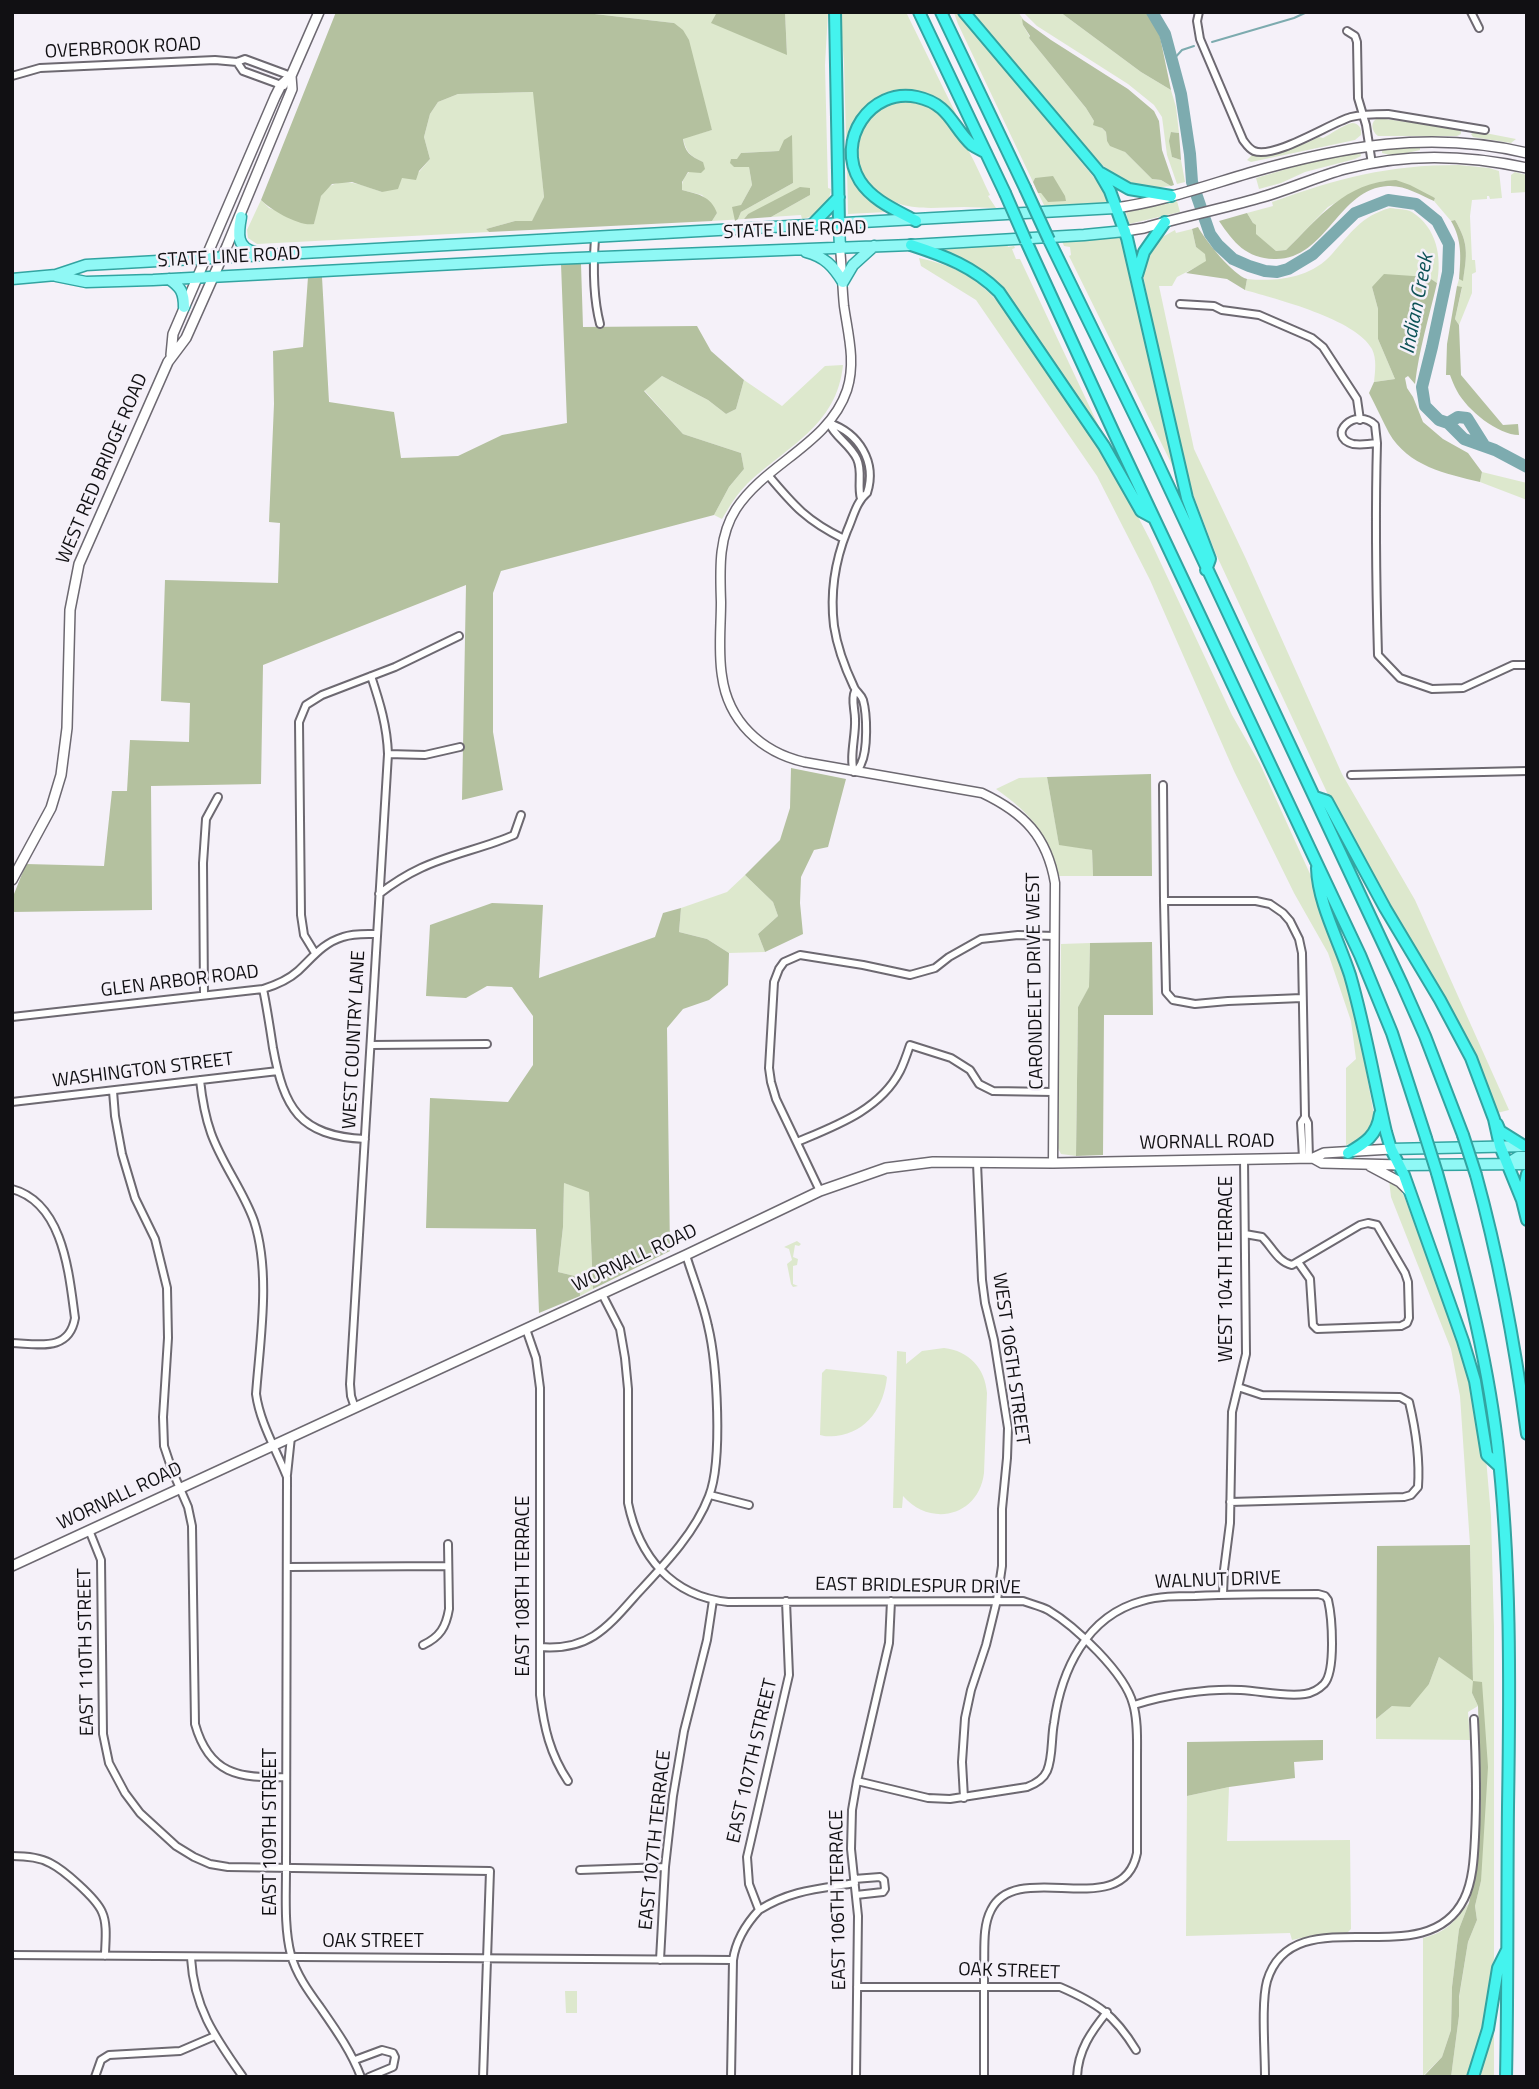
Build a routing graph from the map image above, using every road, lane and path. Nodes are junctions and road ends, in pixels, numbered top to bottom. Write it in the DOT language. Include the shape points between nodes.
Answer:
graph roads {
  1 [pos="319,12"];
  2 [pos="835,12"];
  3 [pos="919,12"];
  4 [pos="941,12"];
  5 [pos="964,12"];
  6 [pos="1199,12"];
  7 [pos="1471,12"];
  8 [pos="1479,29"];
  9 [pos="1347,31"];
  10 [pos="237,62"];
  11 [pos="12,75"];
  12 [pos="291,76"];
  13 [pos="281,85"];
  14 [pos="292,89"];
  15 [pos="1363,115"];
  16 [pos="1485,130"];
  17 [pos="1370,145"];
  18 [pos="986,153"];
  19 [pos="1527,153"];
  20 [pos="1373,164"];
  21 [pos="1527,168"];
  22 [pos="1099,172"];
  23 [pos="1171,196"];
  24 [pos="839,197"];
  25 [pos="1115,208"];
  26 [pos="241,217"];
  27 [pos="916,220"];
  28 [pos="1165,222"];
  29 [pos="839,224"];
  30 [pos="811,226"];
  31 [pos="1125,231"];
  32 [pos="595,238"];
  33 [pos="912,245"];
  34 [pos="875,246"];
  35 [pos="840,248"];
  36 [pos="799,250"];
  37 [pos="266,255"];
  38 [pos="223,257"];
  39 [pos="593,257"];
  40 [pos="205,258"];
  41 [pos="55,275"];
  42 [pos="214,276"];
  43 [pos="197,278"];
  44 [pos="1136,278"];
  45 [pos="12,279"];
  46 [pos="169,279"];
  47 [pos="843,282"];
  48 [pos="1180,304"];
  49 [pos="184,307"];
  50 [pos="600,324"];
  51 [pos="171,355"];
  52 [pos="1360,420"];
  53 [pos="829,422"];
  54 [pos="1377,443"];
  55 [pos="768,475"];
  56 [pos="1154,518"];
  57 [pos="844,540"];
  58 [pos="1206,570"];
  59 [pos="459,636"];
  60 [pos="1527,665"];
  61 [pos="371,676"];
  62 [pos="460,747"];
  63 [pos="388,754"];
  64 [pos="1527,771"];
  65 [pos="854,772"];
  66 [pos="1351,775"];
  67 [pos="1163,785"];
  68 [pos="218,797"];
  69 [pos="1315,797"];
  70 [pos="521,815"];
  71 [pos="1316,862"];
  72 [pos="12,880"];
  73 [pos="379,894"];
  74 [pos="1164,901"];
  75 [pos="377,934"];
  76 [pos="1055,936"];
  77 [pos="315,953"];
  78 [pos="263,989"];
  79 [pos="204,995"];
  80 [pos="1302,998"];
  81 [pos="12,1017"];
  82 [pos="487,1044"];
  83 [pos="371,1045"];
  84 [pos="278,1071"];
  85 [pos="200,1080"];
  86 [pos="113,1090"];
  87 [pos="1053,1092"];
  88 [pos="12,1102"];
  89 [pos="1381,1108"];
  90 [pos="1494,1119"];
  91 [pos="365,1139"];
  92 [pos="797,1142"];
  93 [pos="1500,1146"];
  94 [pos="1391,1149"];
  95 [pos="1526,1150"];
  96 [pos="1348,1153"];
  97 [pos="1308,1158"];
  98 [pos="1244,1159"];
  99 [pos="977,1163"];
  100 [pos="1052,1163"];
  101 [pos="1506,1164"];
  102 [pos="1527,1164"];
  103 [pos="1368,1165"];
  104 [pos="1401,1165"];
  105 [pos="1527,1174"];
  106 [pos="12,1189"];
  107 [pos="820,1191"];
  108 [pos="1411,1192"];
  109 [pos="1522,1200"];
  110 [pos="1527,1220"];
  111 [pos="1245,1234"];
  112 [pos="686,1255"];
  113 [pos="1298,1262"];
  114 [pos="602,1294"];
  115 [pos="526,1329"];
  116 [pos="12,1343"];
  117 [pos="1238,1387"];
  118 [pos="355,1408"];
  119 [pos="1527,1434"];
  120 [pos="291,1436"];
  121 [pos="274,1444"];
  122 [pos="1499,1466"];
  123 [pos="287,1477"];
  124 [pos="180,1489"];
  125 [pos="710,1495"];
  126 [pos="1230,1502"];
  127 [pos="749,1505"];
  128 [pos="89,1530"];
  129 [pos="448,1545"];
  130 [pos="12,1566"];
  131 [pos="447,1566"];
  132 [pos="288,1567"];
  133 [pos="660,1569"];
  134 [pos="1223,1594"];
  135 [pos="713,1600"];
  136 [pos="997,1600"];
  137 [pos="786,1601"];
  138 [pos="891,1601"];
  139 [pos="1085,1640"];
  140 [pos="424,1645"];
  141 [pos="540,1647"];
  142 [pos="1134,1705"];
  143 [pos="1474,1719"];
  144 [pos="286,1777"];
  145 [pos="857,1781"];
  146 [pos="568,1782"];
  147 [pos="964,1798"];
  148 [pos="12,1856"];
  149 [pos="665,1867"];
  150 [pos="286,1869"];
  151 [pos="580,1870"];
  152 [pos="854,1881"];
  153 [pos="856,1895"];
  154 [pos="759,1910"];
  155 [pos="1509,1948"];
  156 [pos="12,1955"];
  157 [pos="105,1956"];
  158 [pos="291,1957"];
  159 [pos="191,1958"];
  160 [pos="487,1959"];
  161 [pos="660,1960"];
  162 [pos="733,1960"];
  163 [pos="984,1986"];
  164 [pos="857,1987"];
  165 [pos="1107,2012"];
  166 [pos="215,2036"];
  167 [pos="1136,2050"];
  168 [pos="355,2060"];
  169 [pos="95,2077"];
  170 [pos="243,2077"];
  171 [pos="361,2077"];
  172 [pos="369,2077"];
  173 [pos="483,2077"];
  174 [pos="731,2077"];
  175 [pos="856,2077"];
  176 [pos="984,2077"];
  177 [pos="1077,2077"];
  178 [pos="1265,2077"];
  179 [pos="1473,2077"];
  180 [pos="1506,2077"];
  1 -- 12 [label="main road"];
  2 -- 24 [label="highway"];
  3 -- 18 [label="highway"];
  4 -- 58 [label="highway, bridge"];
  5 -- 22 [label="highway"];
  6 -- 15 [label="street" via="1198,31 1208,59 1247,146 1255,151 1270,150"];
  7 -- 8 [label="street"];
  9 -- 15 [label="street" via="1357,43 1358,98"];
  10 -- 11 [label="street, OVERBROOK ROAD" via="40,68"];
  10 -- 12 [label="street, OVERBROOK ROAD" via="245,59"];
  10 -- 13 [label="street, OVERBROOK ROAD" via="243,71"];
  12 -- 13 [label="main road"];
  12 -- 14 [label="main road"];
  13 -- 14 [label="street, OVERBROOK ROAD"];
  13 -- 40 [label="main road, WEST RED BRIDGE ROAD"];
  14 -- 26 [label="main road, WEST RED BRIDGE ROAD"];
  15 -- 16 [label="street" via="1388,114"];
  15 -- 17 [label="street"];
  17 -- 19 [label="main road, STATE LINE ROAD" via="1442,142"];
  17 -- 20 [label="street"];
  17 -- 23 [label="main road, STATE LINE ROAD"];
  18 -- 27 [label="highway" via="973,146 947,112 923,98 891,98 864,115 851,150 859,180 878,199"];
  18 -- 56 [label="highway, bridge"];
  20 -- 21 [label="main road, STATE LINE ROAD" via="1442,158"];
  20 -- 28 [label="main road, STATE LINE ROAD"];
  22 -- 23 [label="highway" via="1129,188"];
  22 -- 25 [label="highway"];
  23 -- 25 [label="main road, STATE LINE ROAD"];
  24 -- 29 [label="highway"];
  24 -- 30 [label="highway"];
  25 -- 27 [label="main road, STATE LINE ROAD"];
  25 -- 31 [label="highway"];
  26 -- 37 [label="main road" via="241,245"];
  26 -- 38 [label="main road, WEST RED BRIDGE ROAD"];
  27 -- 29 [label="main road, STATE LINE ROAD"];
  28 -- 31 [label="main road, STATE LINE ROAD"];
  28 -- 44 [label="highway" via="1144,252"];
  29 -- 30 [label="main road, STATE LINE ROAD"];
  29 -- 35 [label="main road"];
  30 -- 32 [label="main road, STATE LINE ROAD"];
  31 -- 33 [label="main road, STATE LINE ROAD"];
  31 -- 44 [label="highway"];
  32 -- 37 [label="main road, STATE LINE ROAD"];
  32 -- 39 [label="street"];
  33 -- 34 [label="main road, STATE LINE ROAD"];
  33 -- 56 [label="highway" via="961,263 999,292 1104,446 1141,511"];
  34 -- 35 [label="main road, STATE LINE ROAD"];
  34 -- 47 [label="main road" via="853,265"];
  35 -- 36 [label="main road, STATE LINE ROAD"];
  35 -- 47 [label="street"];
  36 -- 39 [label="main road, STATE LINE ROAD"];
  36 -- 47 [label="main road" via="830,263"];
  37 -- 38 [label="main road, STATE LINE ROAD"];
  38 -- 40 [label="main road, STATE LINE ROAD"];
  38 -- 42 [label="main road, WEST RED BRIDGE ROAD"];
  39 -- 42 [label="main road, STATE LINE ROAD"];
  39 -- 50 [label="street"];
  40 -- 41 [label="main road, STATE LINE ROAD" via="86,265"];
  40 -- 43 [label="main road, WEST RED BRIDGE ROAD"];
  41 -- 45 [label="main road, STATE LINE ROAD"];
  41 -- 46 [label="main road, STATE LINE ROAD" via="86,282"];
  42 -- 43 [label="main road, STATE LINE ROAD"];
  42 -- 51 [label="main road, WEST RED BRIDGE ROAD" via="186,338"];
  43 -- 46 [label="main road, STATE LINE ROAD"];
  43 -- 49 [label="main road, WEST RED BRIDGE ROAD"];
  44 -- 58 [label="highway" via="1187,498 1210,559"];
  46 -- 49 [label="main road" via="181,288"];
  47 -- 53 [label="street" via="851,370 847,389"];
  48 -- 52 [label="street" via="1259,315 1312,338 1323,347 1357,400"];
  49 -- 51 [label="main road, WEST RED BRIDGE ROAD" via="173,334"];
  51 -- 72 [label="main road, WEST RED BRIDGE ROAD" via="79,564 71,610 61,775 51,808"];
  52 -- 54 [label="street" via="1375,425"];
  52 -- 54 [label="street" via="1344,424 1343,436 1353,444"];
  53 -- 55 [label="street, CARONDELET DRIVE WEST"];
  53 -- 57 [label="street" via="832,432 856,457 861,475 861,499"];
  54 -- 60 [label="street" via="1378,655 1400,678 1432,689 1463,688 1513,665"];
  55 -- 57 [label="street" via="805,516"];
  55 -- 65 [label="street, CARONDELET DRIVE WEST" via="736,509 723,543 721,668 725,690 744,727 770,750 790,759"];
  56 -- 71 [label="highway"];
  57 -- 65 [label="street" via="833,583 833,614 837,641 855,691"];
  58 -- 69 [label="highway"];
  59 -- 61 [label="street"];
  61 -- 63 [label="street, WEST COUNTRY LANE" via="383,712"];
  61 -- 77 [label="street" via="306,705 299,722 300,915 304,935"];
  62 -- 63 [label="street" via="425,755"];
  63 -- 73 [label="street, WEST COUNTRY LANE"];
  64 -- 66 [label="street"];
  65 -- 76 [label="street, CARONDELET DRIVE WEST" via="982,793 1020,815 1041,841 1052,869"];
  67 -- 74 [label="street"];
  68 -- 79 [label="street" via="205,819"];
  69 -- 90 [label="highway" via="1327,801 1452,1022"];
  69 -- 119 [label="highway, bridge" via="1425,1036 1463,1135 1503,1283"];
  70 -- 73 [label="street" via="514,835 423,867"];
  71 -- 89 [label="highway" via="1317,885 1356,998"];
  71 -- 122 [label="highway, bridge" via="1388,1023 1437,1173 1480,1342"];
  73 -- 75 [label="street, WEST COUNTRY LANE"];
  74 -- 80 [label="street" via="1256,901 1283,913 1301,946"];
  74 -- 80 [label="street" via="1169,998 1195,1004"];
  75 -- 77 [label="street, GLEN ARBOR ROAD" via="343,937"];
  75 -- 83 [label="street, WEST COUNTRY LANE"];
  76 -- 87 [label="street, CARONDELET DRIVE WEST"];
  76 -- 92 [label="street" via="981,939 935,968 910,975 800,955 784,962 774,982 769,1068 776,1099"];
  77 -- 78 [label="street, GLEN ARBOR ROAD" via="289,978"];
  78 -- 79 [label="street, GLEN ARBOR ROAD"];
  78 -- 84 [label="street"];
  79 -- 81 [label="street, GLEN ARBOR ROAD"];
  80 -- 97 [label="street" via="1305,1117 1301,1123"];
  82 -- 83 [label="street"];
  83 -- 91 [label="street, WEST COUNTRY LANE"];
  84 -- 85 [label="street, WASHINGTON STREET"];
  84 -- 91 [label="street" via="289,1102 304,1121 332,1135"];
  85 -- 86 [label="street, WASHINGTON STREET"];
  85 -- 121 [label="street" via="212,1135 254,1222 262,1264 256,1394 261,1419"];
  86 -- 88 [label="street, WASHINGTON STREET"];
  86 -- 124 [label="street" via="121,1154 155,1239 167,1288 164,1446"];
  87 -- 92 [label="street" via="993,1091 951,1058 909,1045 896,1079 878,1100"];
  87 -- 100 [label="street, CARONDELET DRIVE WEST"];
  89 -- 94 [label="highway"];
  89 -- 96 [label="highway" via="1370,1139"];
  90 -- 93 [label="highway"];
  90 -- 95 [label="highway" via="1500,1130"];
  91 -- 118 [label="street, WEST COUNTRY LANE" via="350,1384"];
  92 -- 107 [label="street"];
  93 -- 94 [label="main road, WORNALL ROAD"];
  93 -- 95 [label="main road, WORNALL ROAD"];
  93 -- 101 [label="highway"];
  94 -- 96 [label="main road, WORNALL ROAD"];
  94 -- 104 [label="highway"];
  95 -- 101 [label="main road"];
  96 -- 97 [label="main road, WORNALL ROAD"];
  97 -- 98 [label="main road, WORNALL ROAD"];
  97 -- 103 [label="main road, WORNALL ROAD"];
  98 -- 100 [label="main road, WORNALL ROAD"];
  98 -- 111 [label="street, WEST 104TH TERRACE"];
  99 -- 100 [label="main road, WORNALL ROAD"];
  99 -- 107 [label="main road, WORNALL ROAD" via="886,1168"];
  99 -- 136 [label="street, WEST 106TH STREET" via="982,1280 1008,1428"];
  101 -- 102 [label="main road, WORNALL ROAD"];
  101 -- 104 [label="main road, WORNALL ROAD"];
  101 -- 109 [label="highway"];
  103 -- 104 [label="main road, WORNALL ROAD"];
  103 -- 108 [label="main road"];
  104 -- 108 [label="highway"];
  105 -- 109 [label="highway"];
  106 -- 116 [label="street" via="33,1200 57,1231 75,1318 66,1338 55,1343"];
  107 -- 112 [label="main road, WORNALL ROAD"];
  108 -- 122 [label="highway" via="1475,1381 1487,1455"];
  109 -- 110 [label="highway"];
  111 -- 113 [label="street" via="1262,1237 1287,1264"];
  111 -- 117 [label="street, WEST 104TH TERRACE" via="1246,1354"];
  112 -- 114 [label="main road, WORNALL ROAD"];
  112 -- 125 [label="street" via="712,1348 717,1436"];
  113 -- 113 [label="street" via="1360,1224 1377,1225 1408,1282 1407,1323 1318,1329 1313,1325 1310,1279"];
  114 -- 115 [label="main road, WORNALL ROAD"];
  114 -- 133 [label="street, EAST BRIDLESPUR DRIVE" via="620,1329 625,1358 628,1503 641,1544"];
  115 -- 118 [label="main road, WORNALL ROAD"];
  115 -- 141 [label="street, EAST 108TH TERRACE" via="540,1384"];
  117 -- 126 [label="street, WEST 104TH TERRACE" via="1232,1412"];
  117 -- 126 [label="street" via="1262,1395 1406,1399 1417,1433 1418,1487 1411,1495"];
  118 -- 120 [label="main road, WORNALL ROAD"];
  120 -- 121 [label="main road, WORNALL ROAD"];
  120 -- 123 [label="street"];
  121 -- 123 [label="street"];
  121 -- 124 [label="main road, WORNALL ROAD"];
  122 -- 155 [label="highway" via="1507,1567"];
  123 -- 132 [label="street, EAST 109TH STREET"];
  124 -- 128 [label="main road, WORNALL ROAD"];
  124 -- 144 [label="street" via="192,1526 198,1736 212,1758 239,1775"];
  125 -- 127 [label="street"];
  125 -- 133 [label="street" via="691,1531"];
  126 -- 134 [label="street, WEST 104TH TERRACE"];
  128 -- 130 [label="main road, WORNALL ROAD"];
  128 -- 150 [label="street, EAST 110TH STREET" via="101,1560 103,1734 116,1778 140,1813 194,1857 228,1867"];
  129 -- 131 [label="street"];
  131 -- 132 [label="street"];
  131 -- 140 [label="street" via="448,1618 441,1634"];
  132 -- 144 [label="street, EAST 109TH STREET"];
  133 -- 135 [label="street, EAST BRIDLESPUR DRIVE" via="688,1590"];
  133 -- 141 [label="street" via="594,1637 568,1647"];
  134 -- 139 [label="street, WALNUT DRIVE" via="1140,1601 1108,1617"];
  134 -- 142 [label="street, WALNUT DRIVE" via="1326,1597 1330,1675 1320,1687 1303,1695 1237,1690 1160,1697"];
  135 -- 137 [label="street, EAST BRIDLESPUR DRIVE"];
  135 -- 149 [label="street, EAST 107TH TERRACE" via="708,1640 684,1731"];
  136 -- 138 [label="street, EAST BRIDLESPUR DRIVE"];
  136 -- 139 [label="street, EAST BRIDLESPUR DRIVE" via="1045,1608"];
  136 -- 147 [label="street, WEST 106TH STREET" via="965,1718"];
  137 -- 138 [label="street, EAST BRIDLESPUR DRIVE"];
  137 -- 154 [label="street, EAST 107TH STREET" via="789,1675 747,1857 749,1884"];
  138 -- 145 [label="street, EAST 106TH TERRACE" via="888,1643"];
  139 -- 142 [label="street, EAST BRIDLESPUR DRIVE" via="1114,1669"];
  139 -- 147 [label="street, WALNUT DRIVE" via="1059,1695 1043,1777 1027,1787"];
  141 -- 146 [label="street, EAST 108TH TERRACE" via="543,1726"];
  142 -- 163 [label="street, EAST BRIDLESPUR DRIVE" via="1137,1853 1131,1871 1117,1884 1019,1889 1001,1898 986,1924"];
  143 -- 178 [label="street" via="1474,1852 1464,1900 1449,1919 1430,1931 1409,1936 1317,1938 1280,1958 1265,1992"];
  144 -- 150 [label="street, EAST 109TH STREET"];
  145 -- 147 [label="street, WALNUT DRIVE" via="928,1798"];
  145 -- 152 [label="street, EAST 106TH TERRACE" via="851,1836"];
  148 -- 157 [label="street" via="50,1863 94,1901 104,1920"];
  149 -- 151 [label="street"];
  149 -- 161 [label="street, EAST 107TH TERRACE"];
  150 -- 158 [label="street, EAST 109TH STREET"];
  150 -- 160 [label="street, EAST 110TH STREET" via="490,1871"];
  152 -- 153 [label="street, EAST 106TH TERRACE"];
  152 -- 153 [label="street" via="880,1877 885,1883 883,1892"];
  152 -- 154 [label="street" via="792,1893"];
  153 -- 164 [label="street, EAST 106TH TERRACE"];
  154 -- 162 [label="street" via="741,1933"];
  155 -- 179 [label="highway" via="1498,1968 1492,2013"];
  155 -- 180 [label="highway"];
  156 -- 157 [label="street, OAK STREET"];
  157 -- 159 [label="street, OAK STREET"];
  158 -- 159 [label="street, OAK STREET"];
  158 -- 160 [label="street, OAK STREET"];
  158 -- 168 [label="street, EAST 109TH STREET"];
  159 -- 166 [label="street" via="199,2002"];
  160 -- 161 [label="street, OAK STREET"];
  160 -- 173 [label="street"];
  161 -- 162 [label="street, OAK STREET"];
  162 -- 174 [label="street"];
  163 -- 164 [label="street, OAK STREET"];
  163 -- 165 [label="street, OAK STREET" via="1060,1987"];
  163 -- 176 [label="street, EAST BRIDLESPUR DRIVE"];
  164 -- 175 [label="street, EAST 106TH TERRACE"];
  165 -- 167 [label="street, OAK STREET"];
  165 -- 177 [label="street" via="1086,2039"];
  166 -- 169 [label="street" via="180,2051 109,2055 101,2060"];
  166 -- 170 [label="street"];
  168 -- 171 [label="street, EAST 109TH STREET"];
  168 -- 172 [label="street" via="382,2050 393,2053 393,2067"];
}
